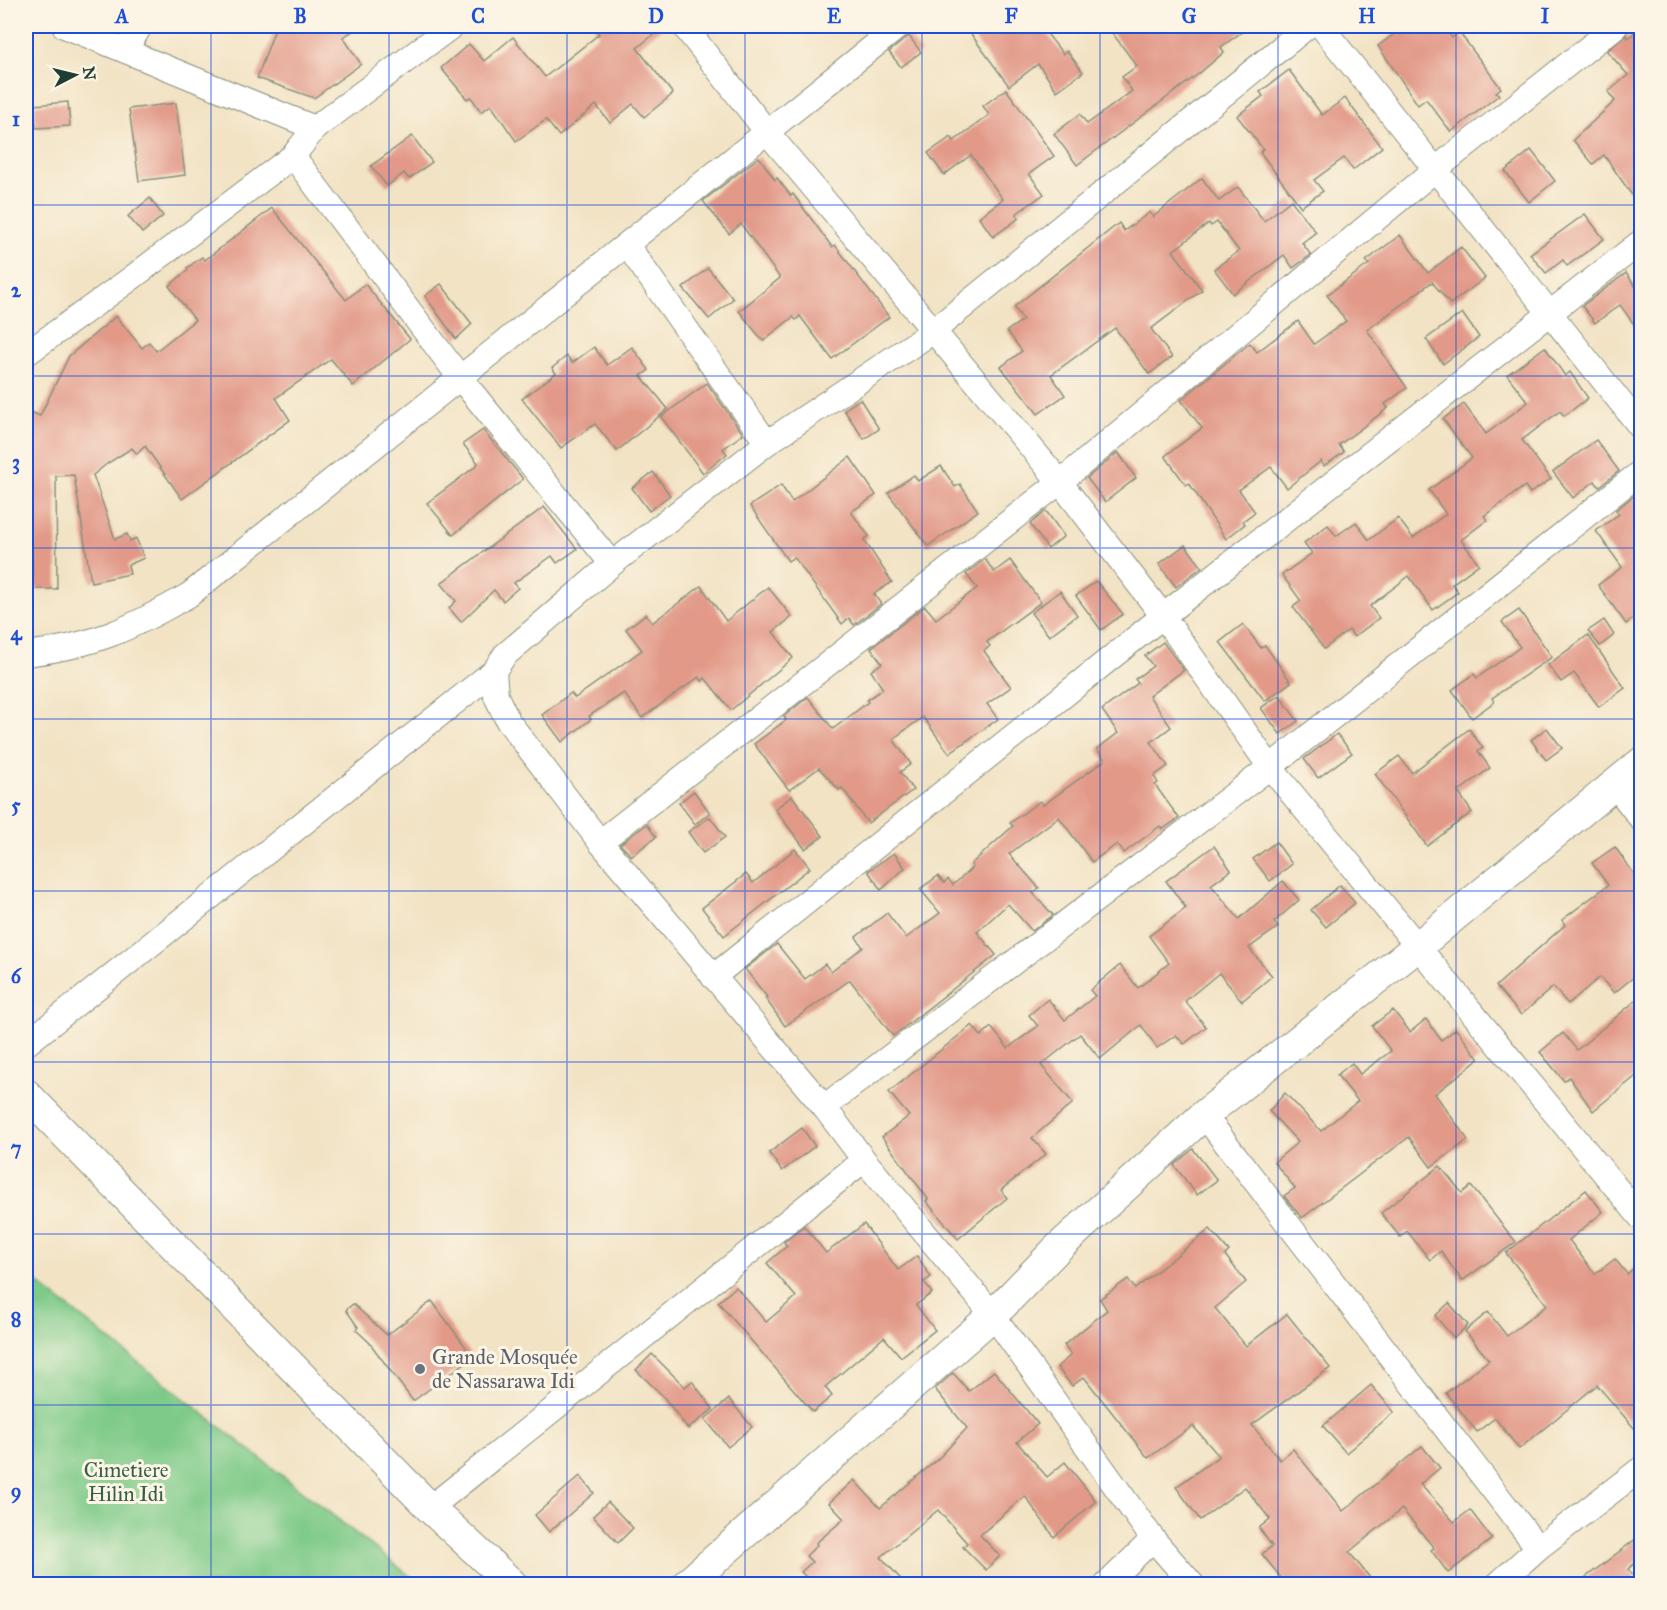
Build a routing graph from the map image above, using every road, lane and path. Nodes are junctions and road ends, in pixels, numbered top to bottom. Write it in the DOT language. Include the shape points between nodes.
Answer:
graph roads {
  1 [pos="64,26"];
  2 [pos="140,26"];
  3 [pos="452,26"];
  4 [pos="684,26"];
  5 [pos="899,26"];
  6 [pos="1308,26"];
  7 [pos="1321,26"];
  8 [pos="1616,26"];
  9 [pos="126,51"];
  10 [pos="315,128"];
  11 [pos="767,132"];
  12 [pos="293,156"];
  13 [pos="1437,169"];
  14 [pos="1641,241"];
  15 [pos="627,245"];
  16 [pos="1551,313"];
  17 [pos="932,332"];
  18 [pos="26,354"];
  19 [pos="461,378"];
  20 [pos="1641,429"];
  21 [pos="767,443"];
  22 [pos="1641,471"];
  23 [pos="1060,482"];
  24 [pos="612,564"];
  25 [pos="1163,615"];
  26 [pos="26,654"];
  27 [pos="494,671"];
  28 [pos="1641,762"];
  29 [pos="1270,767"];
  30 [pos="1614,784"];
  31 [pos="1641,820"];
  32 [pos="600,842"];
  33 [pos="1417,947"];
  34 [pos="713,977"];
  35 [pos="26,1044"];
  36 [pos="26,1094"];
  37 [pos="824,1107"];
  38 [pos="1204,1115"];
  39 [pos="864,1160"];
  40 [pos="1641,1219"];
  41 [pos="993,1315"];
  42 [pos="1641,1468"];
  43 [pos="430,1508"];
  44 [pos="1153,1539"];
  45 [pos="1538,1548"];
  46 [pos="512,1584"];
  47 [pos="687,1584"];
  48 [pos="1107,1584"];
  49 [pos="1191,1584"];
  50 [pos="1498,1584"];
  1 -- 9 [label="street"];
  2 -- 9 [label="street"];
  3 -- 10 [label="street"];
  4 -- 11 [label="street"];
  5 -- 11 [label="street"];
  6 -- 17 [label="street"];
  7 -- 13 [label="street"];
  8 -- 13 [label="street"];
  9 -- 10 [label="street"];
  10 -- 12 [label="street"];
  11 -- 15 [label="street"];
  11 -- 17 [label="street"];
  12 -- 18 [label="street"];
  12 -- 19 [label="street"];
  13 -- 16 [label="street"];
  13 -- 23 [label="street"];
  14 -- 16 [label="street"];
  15 -- 19 [label="street"];
  15 -- 21 [label="street"];
  16 -- 20 [label="street"];
  16 -- 25 [label="street"];
  17 -- 21 [label="street"];
  17 -- 23 [label="street"];
  19 -- 24 [label="street"];
  19 -- 26 [label="street" via="189,595 135,626 93,642"];
  21 -- 24 [label="street"];
  22 -- 29 [label="street"];
  23 -- 25 [label="street"];
  23 -- 32 [label="street"];
  24 -- 27 [label="street" via="505,655"];
  25 -- 29 [label="street"];
  25 -- 34 [label="street"];
  27 -- 32 [label="street" via="496,696 508,721"];
  27 -- 35 [label="street"];
  28 -- 30 [label="street"];
  29 -- 33 [label="street"];
  29 -- 37 [label="street"];
  30 -- 31 [label="street"];
  30 -- 33 [label="street"];
  32 -- 34 [label="street"];
  33 -- 38 [label="street"];
  33 -- 40 [label="street"];
  34 -- 37 [label="street"];
  36 -- 43 [label="street"];
  37 -- 39 [label="street"];
  38 -- 41 [label="street" via="1058,1248"];
  38 -- 45 [label="street"];
  39 -- 41 [label="street"];
  39 -- 43 [label="street"];
  41 -- 44 [label="street"];
  41 -- 47 [label="street"];
  42 -- 45 [label="street"];
  43 -- 46 [label="street"];
  44 -- 48 [label="street"];
  44 -- 49 [label="street"];
  45 -- 50 [label="street"];
}
